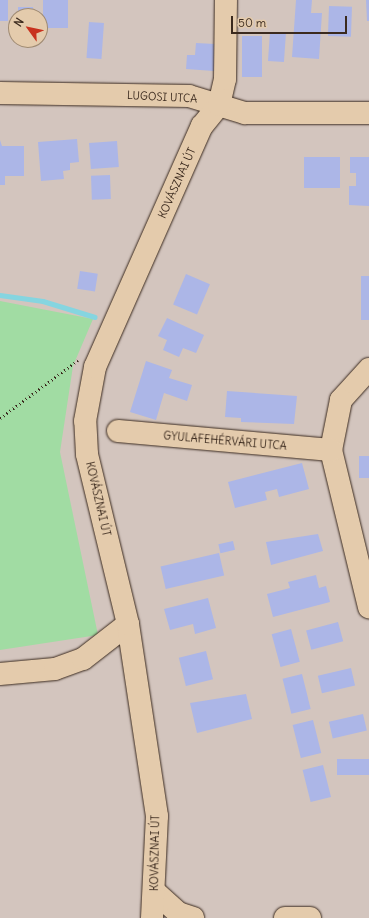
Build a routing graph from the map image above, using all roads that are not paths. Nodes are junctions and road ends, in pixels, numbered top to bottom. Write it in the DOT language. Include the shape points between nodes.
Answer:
graph roads {
  1 [pos="226,0"];
  2 [pos="0,93"];
  3 [pos="219,105"];
  4 [pos="369,113"];
  5 [pos="369,368"];
  6 [pos="118,431"];
  7 [pos="331,450"];
  8 [pos="369,607"];
  9 [pos="128,624"];
  10 [pos="0,674"];
  11 [pos="155,892"];
  12 [pos="153,918"];
  13 [pos="193,918"];
  14 [pos="285,918"];
  15 [pos="310,918"];
  1 -- 3 [label="street" via="225,79"];
  2 -- 3 [label="street, LUGOSI UTCA" via="189,96"];
  3 -- 4 [label="street, LUGOSI UTCA" via="245,114"];
  3 -- 9 [label="street, KOVÁSZNAI ÚT" via="202,126 95,367 88,396 85,421 87,454"];
  5 -- 7 [label="street" via="341,400"];
  6 -- 7 [label="street, GYULAFEHÉRVÁRI UTCA"];
  7 -- 8 [label="street"];
  9 -- 10 [label="street" via="83,659 55,669"];
  9 -- 11 [label="street, KOVÁSZNAI ÚT" via="157,816"];
  11 -- 12 [label="street, KOVÁSZNAI ÚT"];
  11 -- 13 [label="street" via="178,913"];
  14 -- 15 [label="street"];
}
